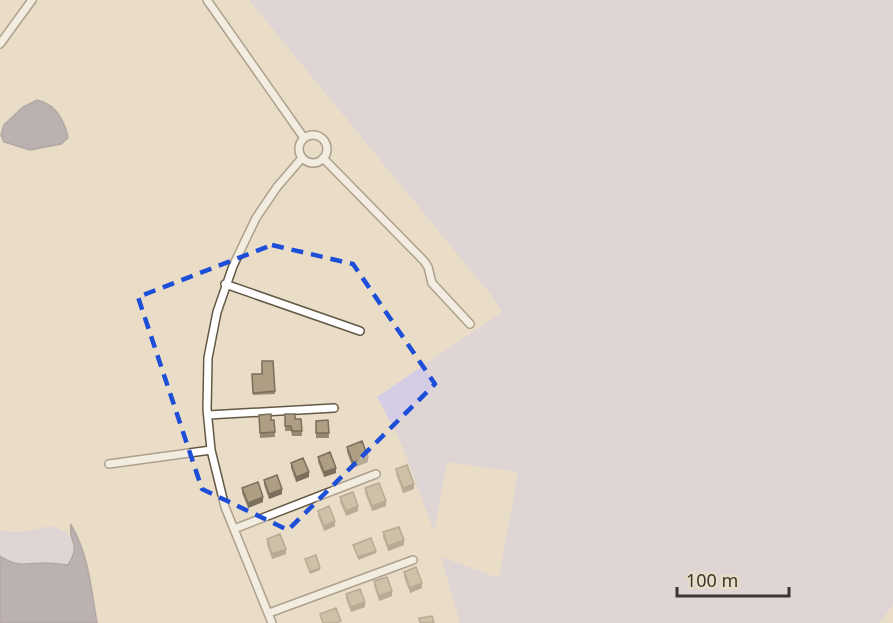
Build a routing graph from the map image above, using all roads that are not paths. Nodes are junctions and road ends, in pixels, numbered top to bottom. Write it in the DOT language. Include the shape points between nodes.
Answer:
graph roads {
  1 [pos="32,0"];
  2 [pos="207,0"];
  3 [pos="0,44"];
  4 [pos="304,138"];
  5 [pos="302,158"];
  6 [pos="323,158"];
  7 [pos="225,284"];
  8 [pos="470,324"];
  9 [pos="360,331"];
  10 [pos="334,408"];
  11 [pos="207,415"];
  12 [pos="211,450"];
  13 [pos="109,464"];
  14 [pos="376,474"];
  15 [pos="234,529"];
  16 [pos="413,560"];
  17 [pos="269,613"];
  18 [pos="272,623"];
  1 -- 3 [label="street"];
  2 -- 4 [label="street"];
  4 -- 5 [label="street" via="299,148"];
  4 -- 6 [label="street" via="322,138 327,148"];
  5 -- 6 [label="street" via="313,163"];
  5 -- 7 [label="street" via="256,218"];
  6 -- 8 [label="street" via="424,261 432,283"];
  7 -- 9 [label="street"];
  7 -- 11 [label="street" via="208,358"];
  10 -- 11 [label="street"];
  11 -- 12 [label="street"];
  12 -- 13 [label="street"];
  12 -- 15 [label="street"];
  14 -- 15 [label="street"];
  15 -- 17 [label="street"];
  16 -- 17 [label="street"];
  17 -- 18 [label="street"];
}
